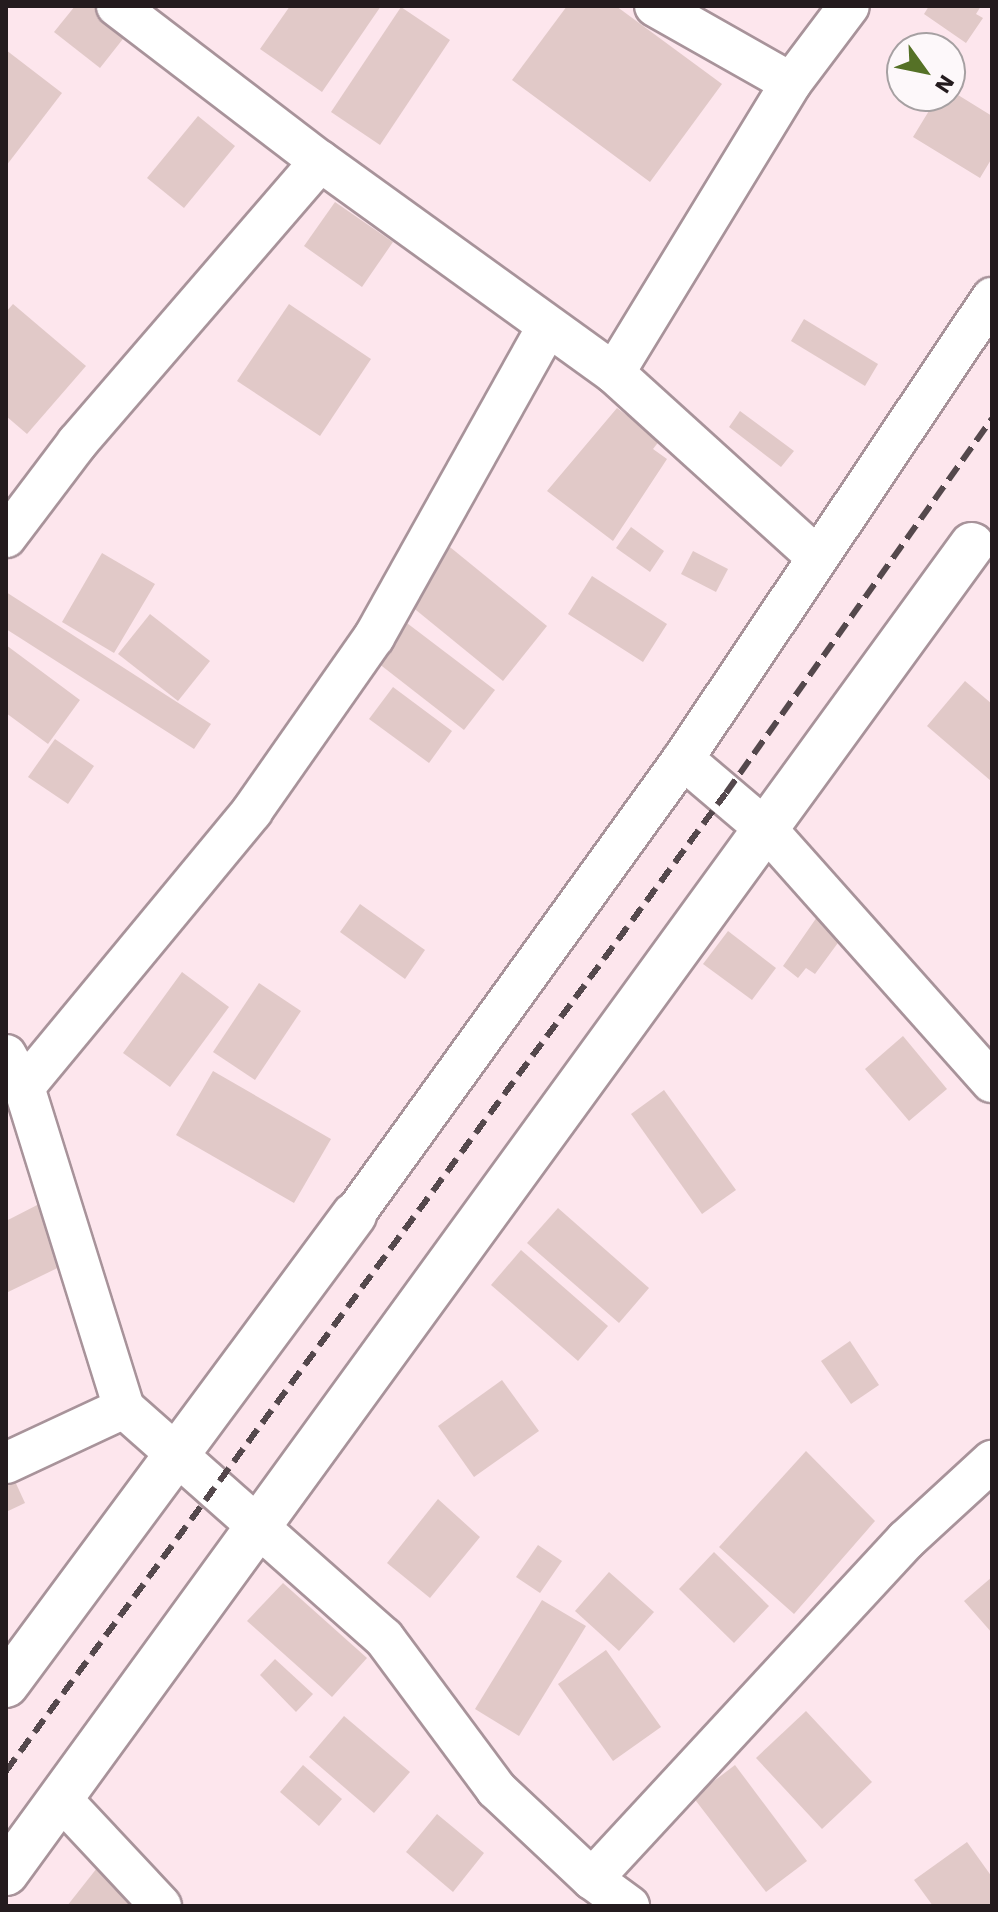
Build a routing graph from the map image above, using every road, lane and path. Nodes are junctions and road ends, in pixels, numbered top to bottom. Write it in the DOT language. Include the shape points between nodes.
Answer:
graph roads {
  1 [pos="117,6"];
  2 [pos="655,6"];
  3 [pos="849,6"];
  4 [pos="791,83"];
  5 [pos="320,161"];
  6 [pos="992,298"];
  7 [pos="547,328"];
  8 [pos="614,373"];
  9 [pos="6,537"];
  10 [pos="982,556"];
  11 [pos="817,557"];
  12 [pos="683,759"];
  13 [pos="768,831"];
  14 [pos="15,1071"];
  15 [pos="992,1082"];
  16 [pos="354,1215"];
  17 [pos="124,1408"];
  18 [pos="177,1453"];
  19 [pos="992,1461"];
  20 [pos="6,1463"];
  21 [pos="258,1529"];
  22 [pos="6,1685"];
  23 [pos="61,1799"];
  24 [pos="6,1873"];
  25 [pos="592,1879"];
  26 [pos="161,1906"];
  27 [pos="629,1906"];
  1 -- 5 [label="street"];
  2 -- 4 [label="street"];
  3 -- 4 [label="street"];
  4 -- 8 [label="street"];
  5 -- 7 [label="street"];
  5 -- 9 [label="street" via="77,443"];
  6 -- 11 [label="street"];
  7 -- 8 [label="street"];
  7 -- 14 [label="street" via="374,637 252,811"];
  8 -- 11 [label="street"];
  10 -- 13 [label="main road"];
  11 -- 12 [label="street"];
  12 -- 13 [label="street"];
  12 -- 16 [label="street"];
  13 -- 15 [label="street"];
  13 -- 21 [label="main road"];
  14 -- 17 [label="street"];
  16 -- 18 [label="main road"];
  17 -- 18 [label="street"];
  17 -- 20 [label="street"];
  18 -- 21 [label="street"];
  18 -- 22 [label="main road"];
  19 -- 25 [label="street" via="906,1540"];
  21 -- 23 [label="main road"];
  21 -- 25 [label="street" via="384,1638 496,1789"];
  23 -- 24 [label="main road"];
  23 -- 26 [label="street"];
  25 -- 27 [label="street"];
}
